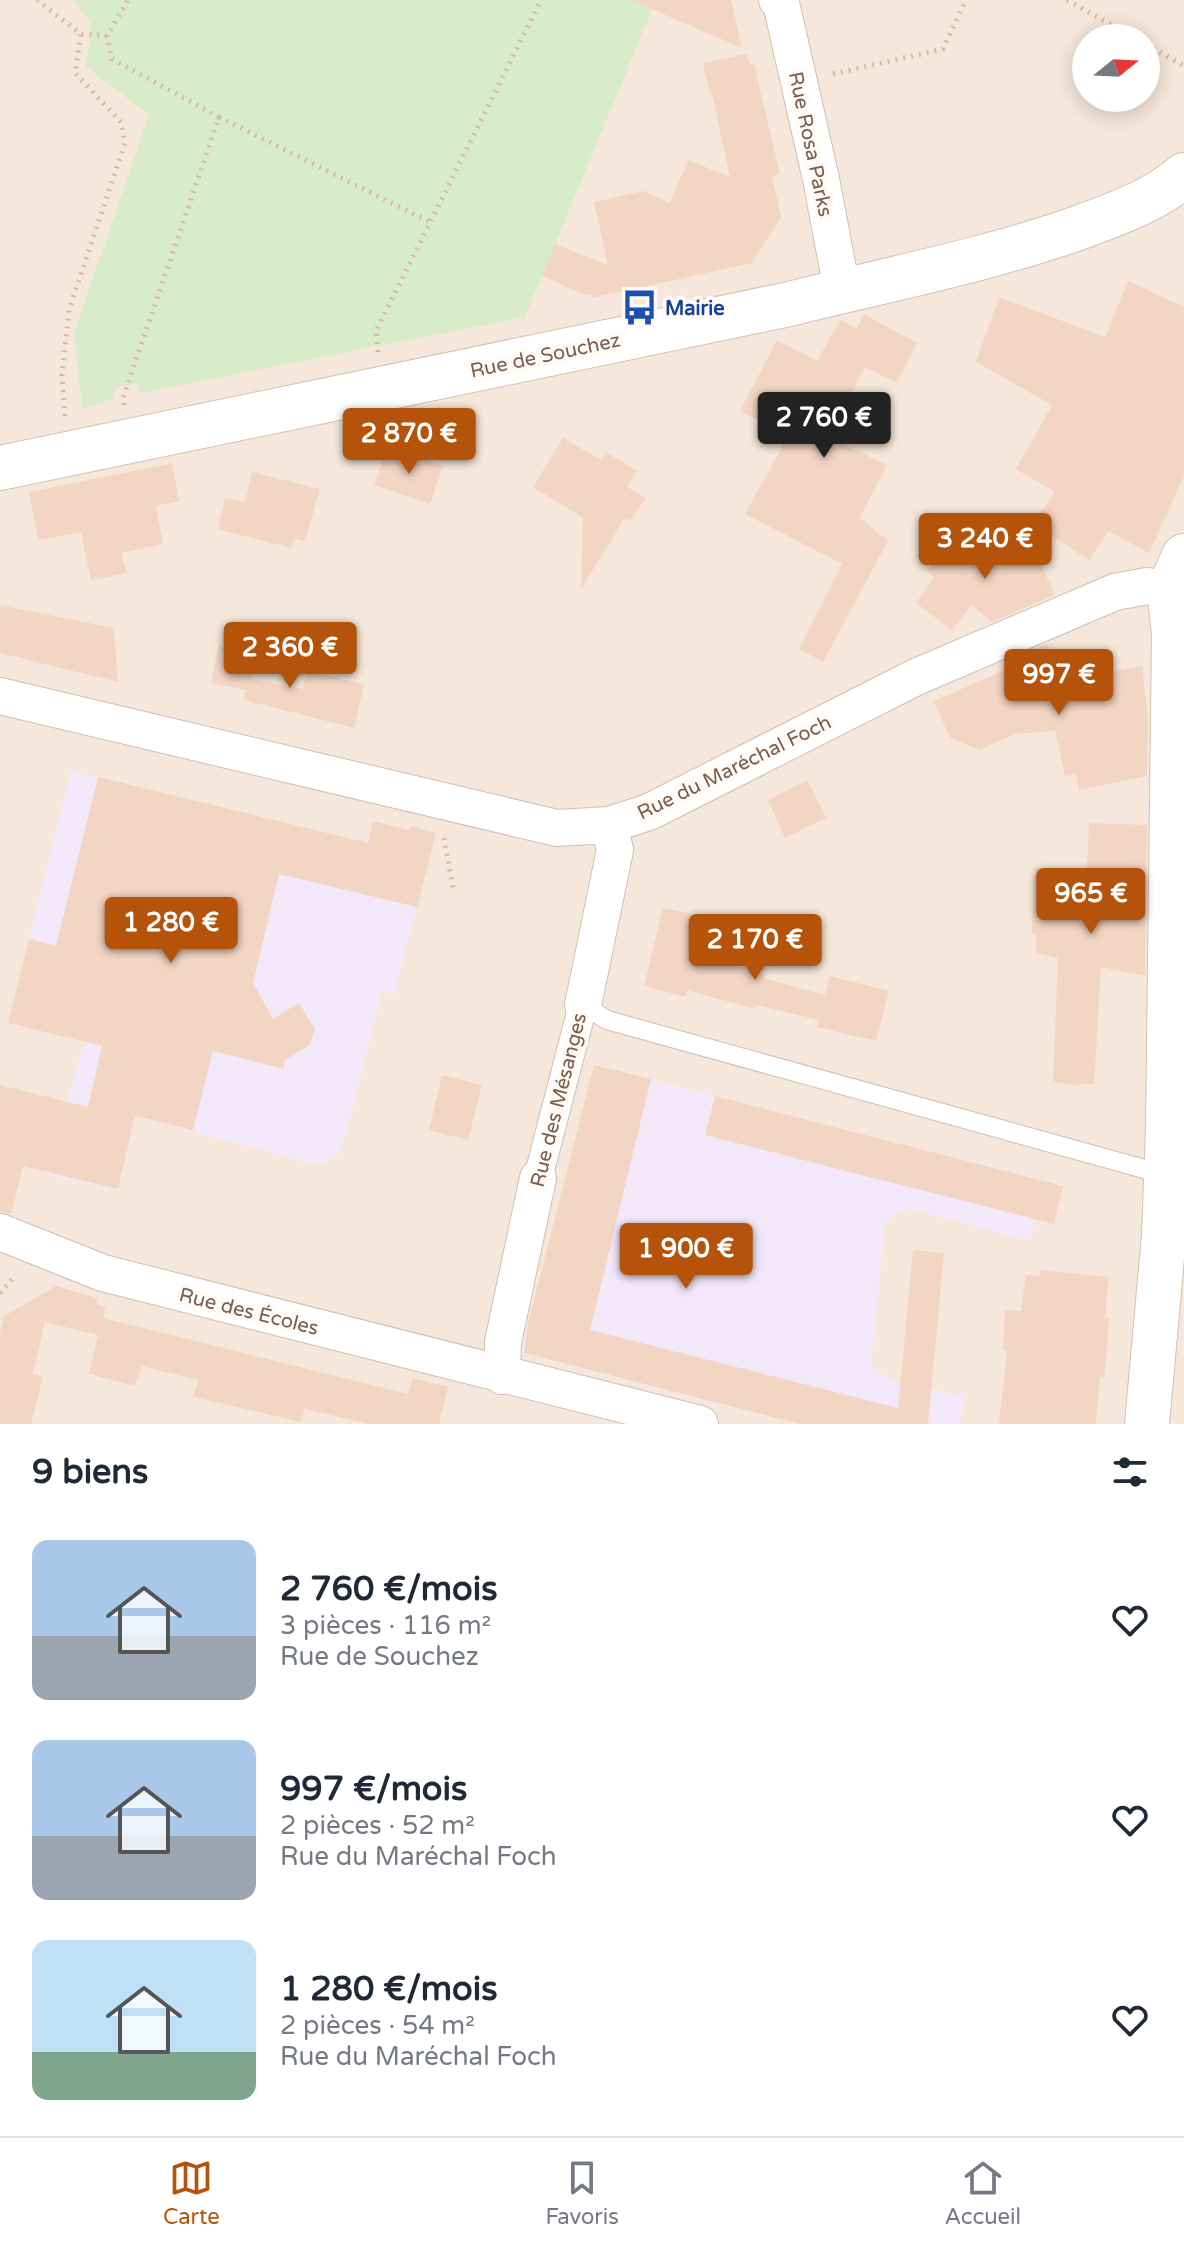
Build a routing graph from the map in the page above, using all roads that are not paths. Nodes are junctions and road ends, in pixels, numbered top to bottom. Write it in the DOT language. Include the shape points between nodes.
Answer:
graph roads {
  1 [pos="777,0"];
  2 [pos="1180,182"];
  3 [pos="842,290"];
  4 [pos="0,468"];
  5 [pos="1176,573"];
  6 [pos="1179,635"];
  7 [pos="0,696"];
  8 [pos="609,825"];
  9 [pos="583,1005"];
  10 [pos="1166,1175"];
  11 [pos="538,1178"];
  12 [pos="0,1232"];
  13 [pos="502,1376"];
  14 [pos="700,1424"];
  15 [pos="1147,1424"];
  1 -- 3 [label="street, Rue Rosa Parks"];
  2 -- 3 [label="main road, Rue de Souchez" via="1114,215 1040,241"];
  3 -- 4 [label="main road, Rue de Souchez"];
  5 -- 6 [label="main road"];
  5 -- 8 [label="street, Rue du Maréchal Foch" via="1115,592 916,677 649,812"];
  6 -- 10 [label="main road"];
  7 -- 8 [label="street, Rue du Maréchal Foch" via="557,828"];
  8 -- 9 [label="street, Rue des Mésanges" via="615,850"];
  9 -- 10 [label="lane" via="607,1020"];
  9 -- 11 [label="street, Rue des Mésanges"];
  10 -- 15 [label="main road"];
  11 -- 13 [label="street, Rue des Mésanges" via="503,1342"];
  12 -- 13 [label="street, Rue des Écoles" via="103,1273"];
  13 -- 14 [label="street, Rue des Écoles"];
}
